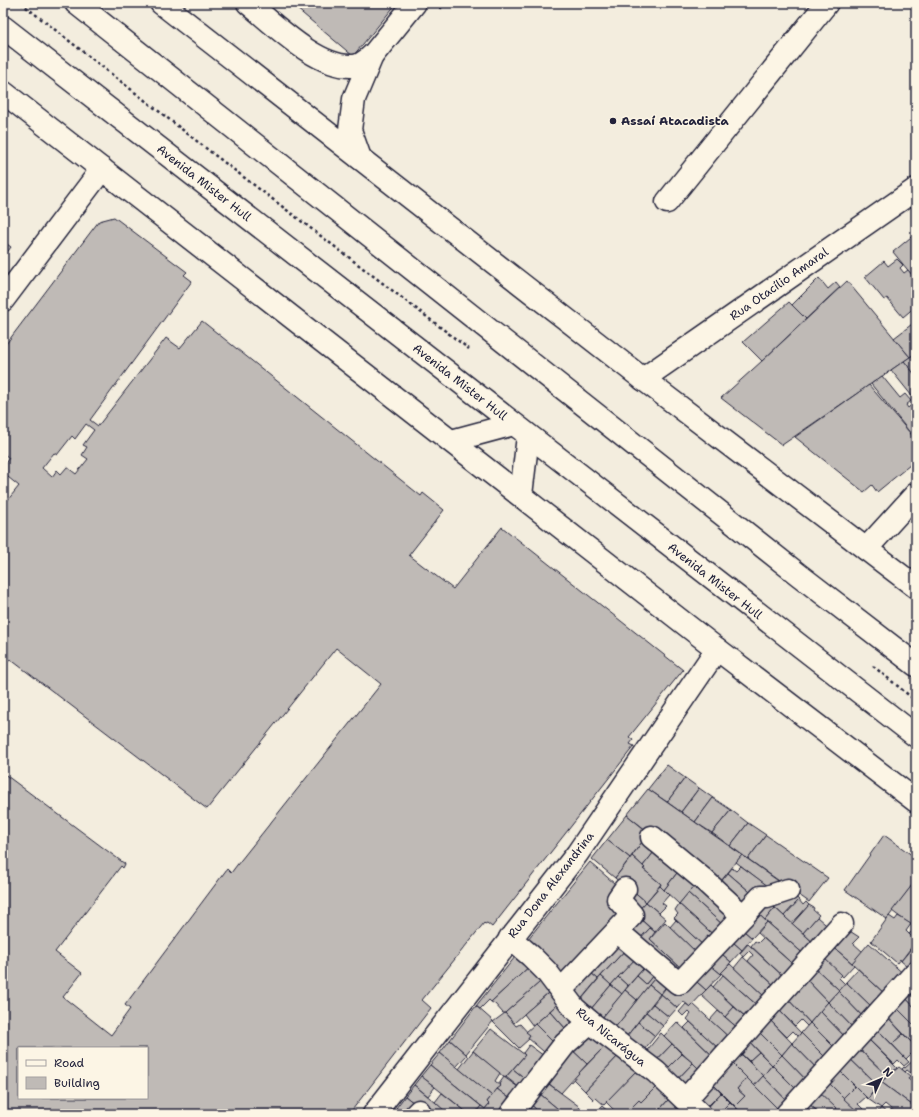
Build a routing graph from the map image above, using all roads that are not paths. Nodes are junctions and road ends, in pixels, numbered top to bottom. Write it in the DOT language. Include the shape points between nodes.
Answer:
graph roads {
  1 [pos="76,3"];
  2 [pos="161,3"];
  3 [pos="248,3"];
  4 [pos="415,3"];
  5 [pos="827,3"];
  6 [pos="3,27"];
  7 [pos="372,56"];
  8 [pos="3,92"];
  9 [pos="360,158"];
  10 [pos="102,169"];
  11 [pos="916,189"];
  12 [pos="667,202"];
  13 [pos="3,300"];
  14 [pos="643,379"];
  15 [pos="521,430"];
  16 [pos="451,441"];
  17 [pos="916,494"];
  18 [pos="521,495"];
  19 [pos="866,549"];
  20 [pos="916,587"];
  21 [pos="717,649"];
  22 [pos="916,665"];
  23 [pos="916,736"];
  24 [pos="916,801"];
  25 [pos="652,837"];
  26 [pos="624,889"];
  27 [pos="788,890"];
  28 [pos="743,916"];
  29 [pos="842,924"];
  30 [pos="617,931"];
  31 [pos="510,938"];
  32 [pos="916,972"];
  33 [pos="561,990"];
  34 [pos="590,1022"];
  35 [pos="693,1107"];
  36 [pos="374,1114"];
  37 [pos="511,1114"];
  38 [pos="787,1114"];
  1 -- 22 [label="main road"];
  2 -- 9 [label="main road"];
  3 -- 7 [label="main road" via="319,58 354,66"];
  4 -- 7 [label="main road"];
  5 -- 12 [label="main road"];
  6 -- 15 [label="main road, Avenida Mister Hull"];
  7 -- 9 [label="main road" via="354,99 350,130"];
  8 -- 10 [label="main road"];
  9 -- 14 [label="main road"];
  10 -- 13 [label="main road"];
  10 -- 16 [label="main road"];
  11 -- 14 [label="main road, Rua Otacílio Amaral"];
  14 -- 19 [label="main road"];
  15 -- 16 [label="main road"];
  15 -- 18 [label="main road"];
  15 -- 23 [label="main road, Avenida Mister Hull"];
  16 -- 18 [label="main road"];
  17 -- 19 [label="main road"];
  18 -- 21 [label="main road"];
  19 -- 20 [label="main road"];
  21 -- 24 [label="main road"];
  21 -- 31 [label="main road, Rua Dona Alexandrina" via="577,854"];
  25 -- 28 [label="main road"];
  26 -- 30 [label="main road" via="618,899 632,915"];
  27 -- 28 [label="main road" via="761,897"];
  28 -- 30 [label="main road" via="678,983"];
  29 -- 35 [label="main road"];
  30 -- 33 [label="main road"];
  31 -- 33 [label="main road, Rua Nicarágua" via="546,971"];
  31 -- 36 [label="main road, Rua Dona Alexandrina"];
  32 -- 38 [label="main road"];
  33 -- 34 [label="main road, Rua Nicarágua" via="574,1008"];
  34 -- 35 [label="main road, Rua Nicarágua" via="656,1072"];
  34 -- 37 [label="main road" via="565,1044"];
}
